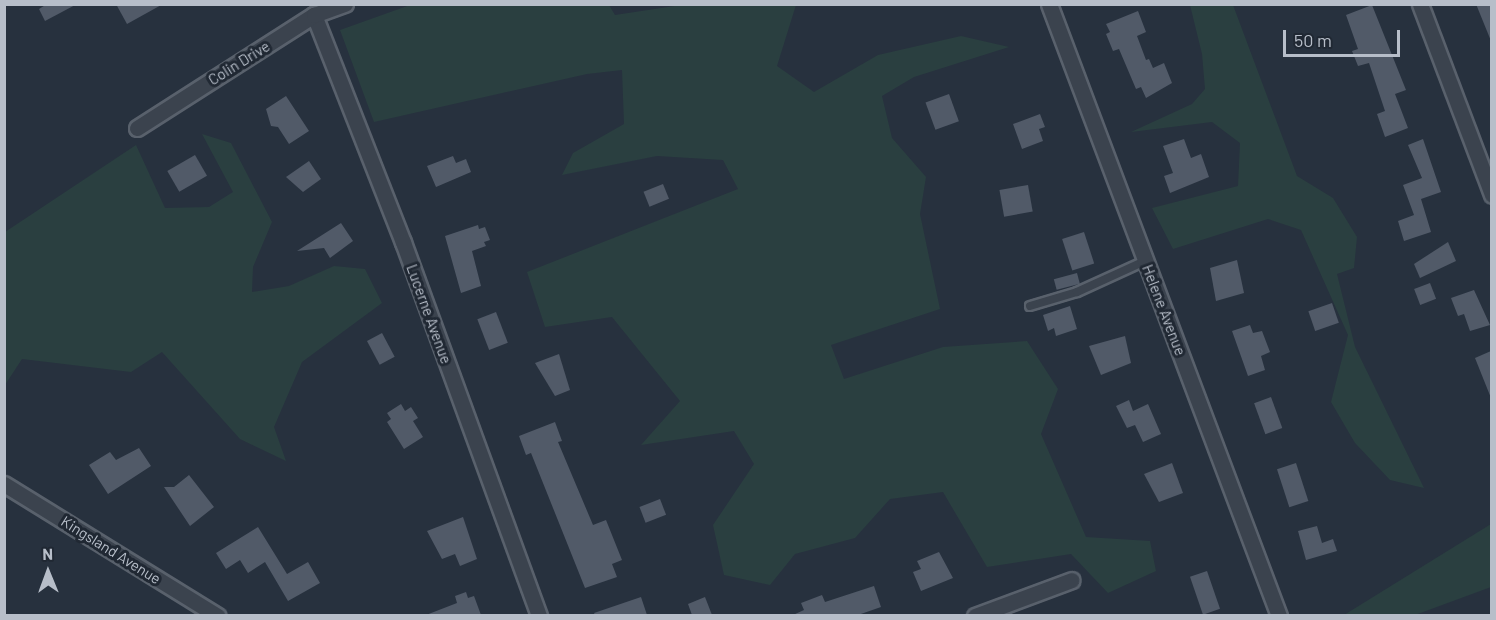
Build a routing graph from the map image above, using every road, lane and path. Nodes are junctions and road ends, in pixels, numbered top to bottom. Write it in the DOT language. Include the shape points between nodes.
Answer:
graph roads {
  1 [pos="345,4"];
  2 [pos="1049,4"];
  3 [pos="1420,4"];
  4 [pos="314,15"];
  5 [pos="136,128"];
  6 [pos="1491,195"];
  7 [pos="1145,261"];
  8 [pos="1030,306"];
  9 [pos="4,484"];
  10 [pos="1072,580"];
  11 [pos="218,615"];
  12 [pos="539,615"];
  13 [pos="975,615"];
  14 [pos="1279,615"];
  1 -- 4 [label="street, Colin Drive"];
  2 -- 7 [label="street, Helene Avenue"];
  3 -- 6 [label="street"];
  4 -- 5 [label="street, Colin Drive"];
  4 -- 12 [label="street, Lucerne Avenue" via="403,242"];
  7 -- 8 [label="lane" via="1077,292"];
  7 -- 14 [label="street, Helene Avenue"];
  9 -- 11 [label="street, Kingsland Avenue"];
  10 -- 13 [label="street"];
}
